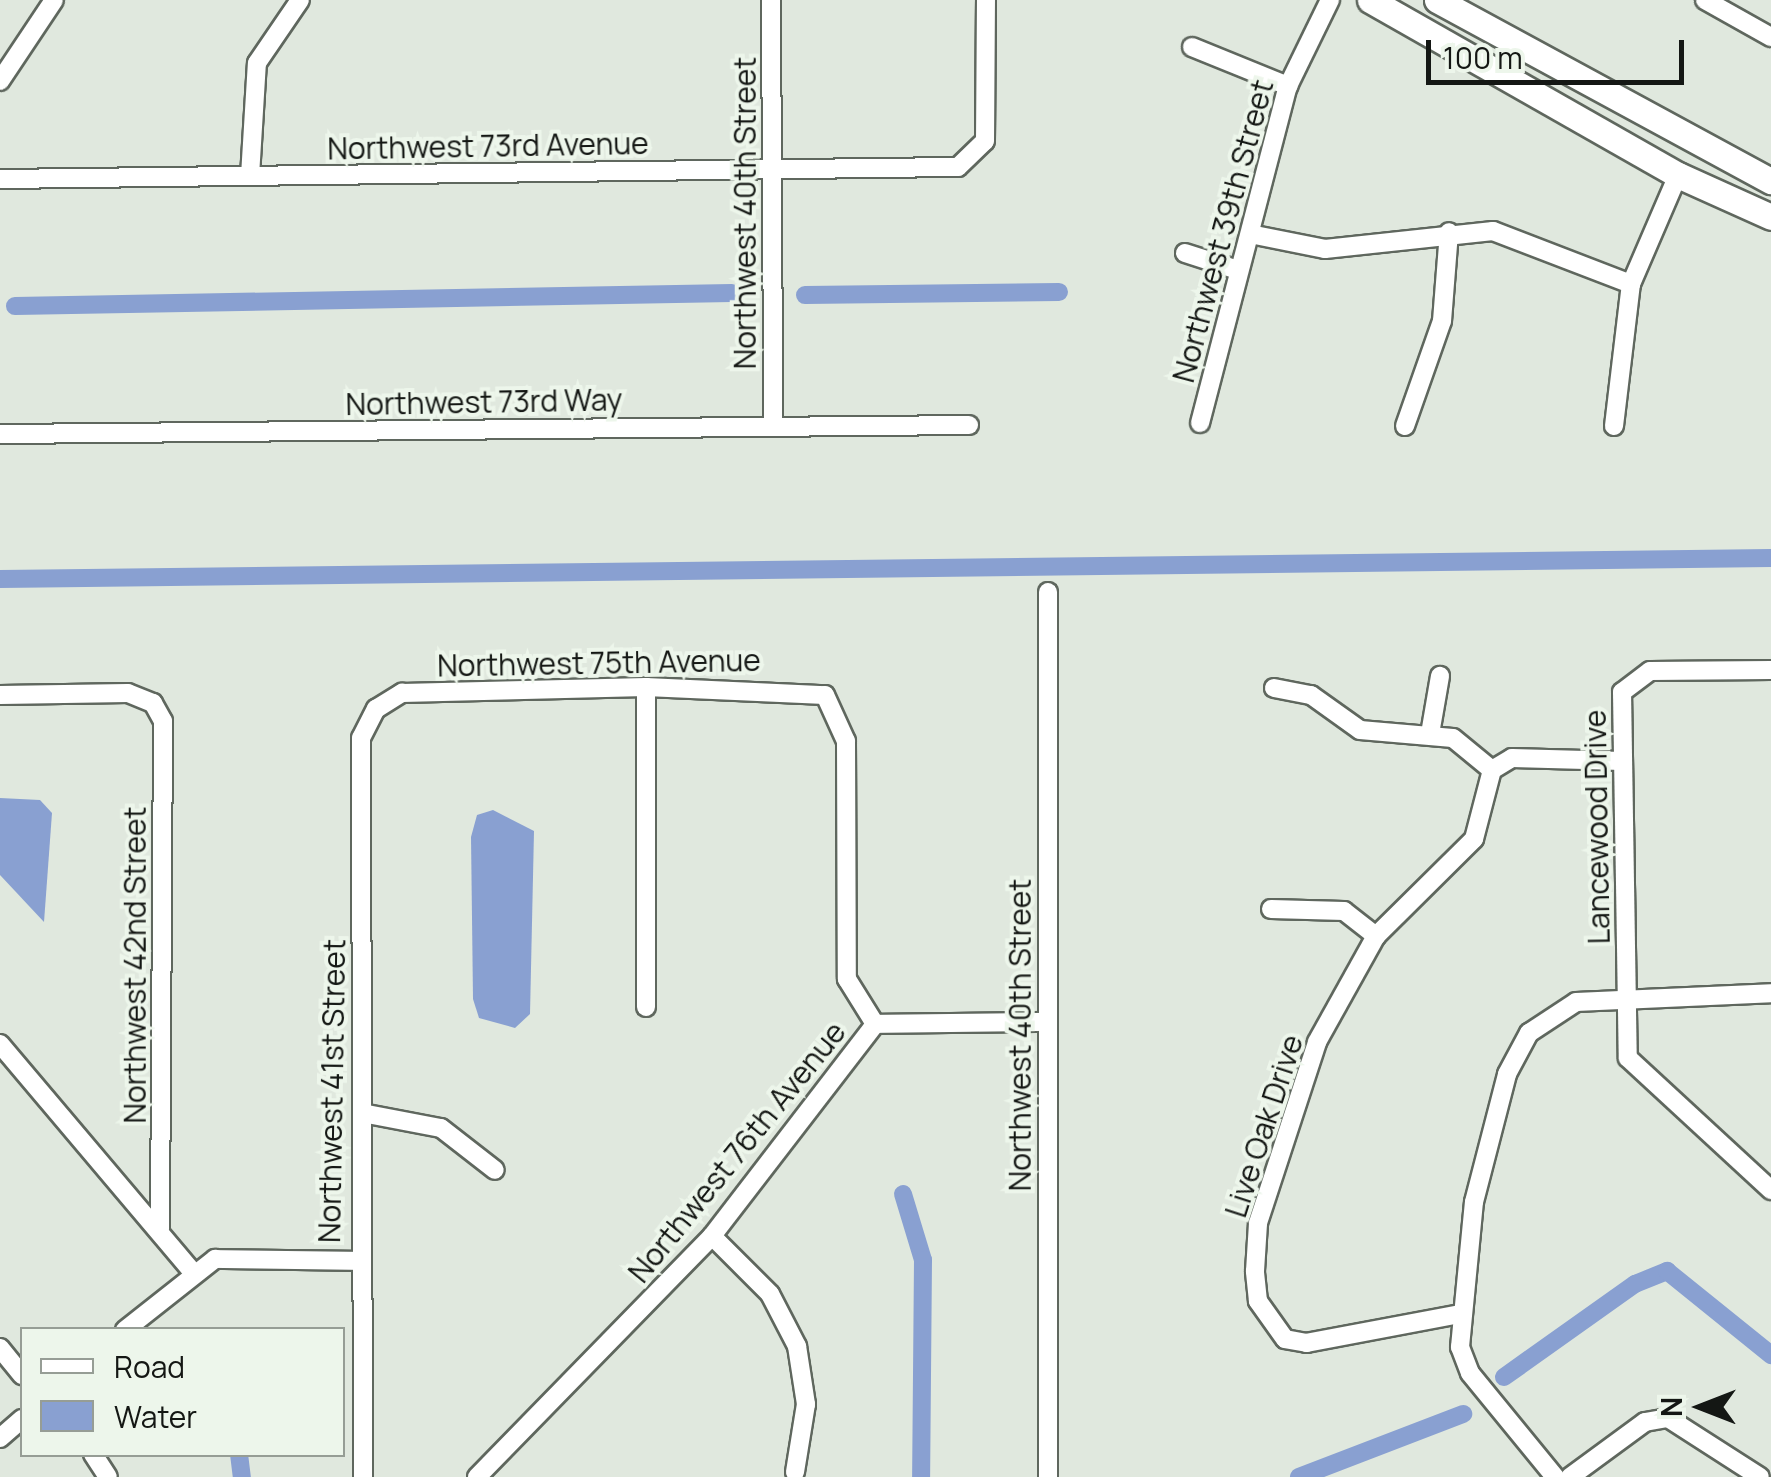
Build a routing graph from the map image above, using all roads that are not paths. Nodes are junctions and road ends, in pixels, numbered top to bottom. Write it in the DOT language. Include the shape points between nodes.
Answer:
graph roads {
  1 [pos="54,0"];
  2 [pos="300,0"];
  3 [pos="771,0"];
  4 [pos="986,0"];
  5 [pos="1330,0"];
  6 [pos="1370,0"];
  7 [pos="1437,0"];
  8 [pos="1705,0"];
  9 [pos="1771,37"];
  10 [pos="1192,47"];
  11 [pos="0,81"];
  12 [pos="1288,86"];
  13 [pos="773,170"];
  14 [pos="1678,175"];
  15 [pos="250,176"];
  16 [pos="0,180"];
  17 [pos="1771,180"];
  18 [pos="1771,216"];
  19 [pos="1449,232"];
  20 [pos="1250,234"];
  21 [pos="1185,253"];
  22 [pos="1238,270"];
  23 [pos="1631,284"];
  24 [pos="1200,424"];
  25 [pos="773,425"];
  26 [pos="969,425"];
  27 [pos="1405,426"];
  28 [pos="1614,426"];
  29 [pos="0,434"];
  30 [pos="1048,592"];
  31 [pos="1771,670"];
  32 [pos="1440,676"];
  33 [pos="646,687"];
  34 [pos="1274,688"];
  35 [pos="0,695"];
  36 [pos="376,709"];
  37 [pos="1430,734"];
  38 [pos="1622,761"];
  39 [pos="1492,770"];
  40 [pos="1271,910"];
  41 [pos="1376,936"];
  42 [pos="1771,993"];
  43 [pos="1627,1000"];
  44 [pos="646,1006"];
  45 [pos="1047,1022"];
  46 [pos="875,1024"];
  47 [pos="0,1044"];
  48 [pos="362,1113"];
  49 [pos="494,1170"];
  50 [pos="1771,1190"];
  51 [pos="160,1229"];
  52 [pos="712,1236"];
  53 [pos="358,1261"];
  54 [pos="192,1271"];
  55 [pos="1460,1314"];
  56 [pos="128,1327"];
  57 [pos="0,1348"];
  58 [pos="20,1373"];
  59 [pos="20,1422"];
  60 [pos="0,1438"];
  61 [pos="795,1472"];
  62 [pos="363,1477"];
  63 [pos="477,1477"];
  64 [pos="1048,1477"];
  65 [pos="1555,1477"];
  66 [pos="1570,1477"];
  67 [pos="1760,1477"];
  1 -- 11 [label="street"];
  2 -- 15 [label="street" via="256,63"];
  3 -- 13 [label="street, Northwest 40th Street"];
  4 -- 13 [label="street, Northwest 73rd Avenue" via="985,141 974,156 958,167"];
  5 -- 12 [label="street, Northwest 39th Street"];
  6 -- 14 [label="main road"];
  7 -- 17 [label="main road"];
  8 -- 9 [label="street"];
  10 -- 12 [label="street"];
  12 -- 20 [label="street, Northwest 39th Street"];
  13 -- 15 [label="street, Northwest 73rd Avenue"];
  13 -- 25 [label="street, Northwest 40th Street"];
  14 -- 18 [label="main road"];
  14 -- 23 [label="street"];
  15 -- 16 [label="street, Northwest 73rd Avenue"];
  19 -- 20 [label="street" via="1325,249"];
  19 -- 23 [label="street" via="1542,244"];
  19 -- 27 [label="street" via="1442,321"];
  20 -- 22 [label="street, Northwest 39th Street"];
  21 -- 22 [label="street"];
  22 -- 24 [label="street, Northwest 39th Street"];
  23 -- 28 [label="street"];
  25 -- 26 [label="street, Northwest 73rd Way"];
  25 -- 29 [label="street, Northwest 73rd Way"];
  30 -- 45 [label="street, Northwest 40th Street"];
  31 -- 38 [label="street, Lancewood Drive" via="1631,678"];
  32 -- 37 [label="street"];
  33 -- 36 [label="street, Northwest 75th Avenue" via="402,694"];
  33 -- 44 [label="street"];
  33 -- 46 [label="street, Northwest 75th Avenue" via="825,695 846,741 847,979"];
  34 -- 37 [label="street" via="1311,695 1360,730"];
  35 -- 51 [label="street, Northwest 42nd Street" via="128,694 153,703 163,721"];
  36 -- 48 [label="street, Northwest 41st Street" via="361,738"];
  37 -- 39 [label="street" via="1453,738"];
  38 -- 39 [label="street" via="1512,758"];
  38 -- 43 [label="street, Lancewood Drive"];
  39 -- 41 [label="street, Live Oak Drive" via="1457,864"];
  40 -- 41 [label="street" via="1344,911"];
  41 -- 55 [label="street, Live Oak Drive" via="1317,1042 1285,1132 1258,1222 1258,1301 1285,1339 1307,1343"];
  42 -- 43 [label="street"];
  43 -- 50 [label="street, Lancewood Drive" via="1628,1058 1639,1074"];
  43 -- 55 [label="street" via="1548,1015 1514,1060 1488,1130"];
  45 -- 46 [label="street, Northwest 76th Avenue"];
  45 -- 64 [label="street, Northwest 40th Street"];
  46 -- 52 [label="street, Northwest 76th Avenue"];
  47 -- 51 [label="street"];
  48 -- 49 [label="street" via="441,1128"];
  48 -- 53 [label="street, Northwest 41st Street"];
  51 -- 54 [label="street"];
  52 -- 61 [label="street" via="770,1294 798,1346 806,1404"];
  52 -- 63 [label="street, Northwest 76th Avenue"];
  53 -- 54 [label="street" via="215,1258"];
  53 -- 62 [label="street, Northwest 41st Street"];
  54 -- 56 [label="street"];
  55 -- 65 [label="street" via="1470,1373"];
  57 -- 58 [label="street"];
  59 -- 60 [label="street"];
  66 -- 67 [label="street" via="1645,1422 1668,1418"];
}
